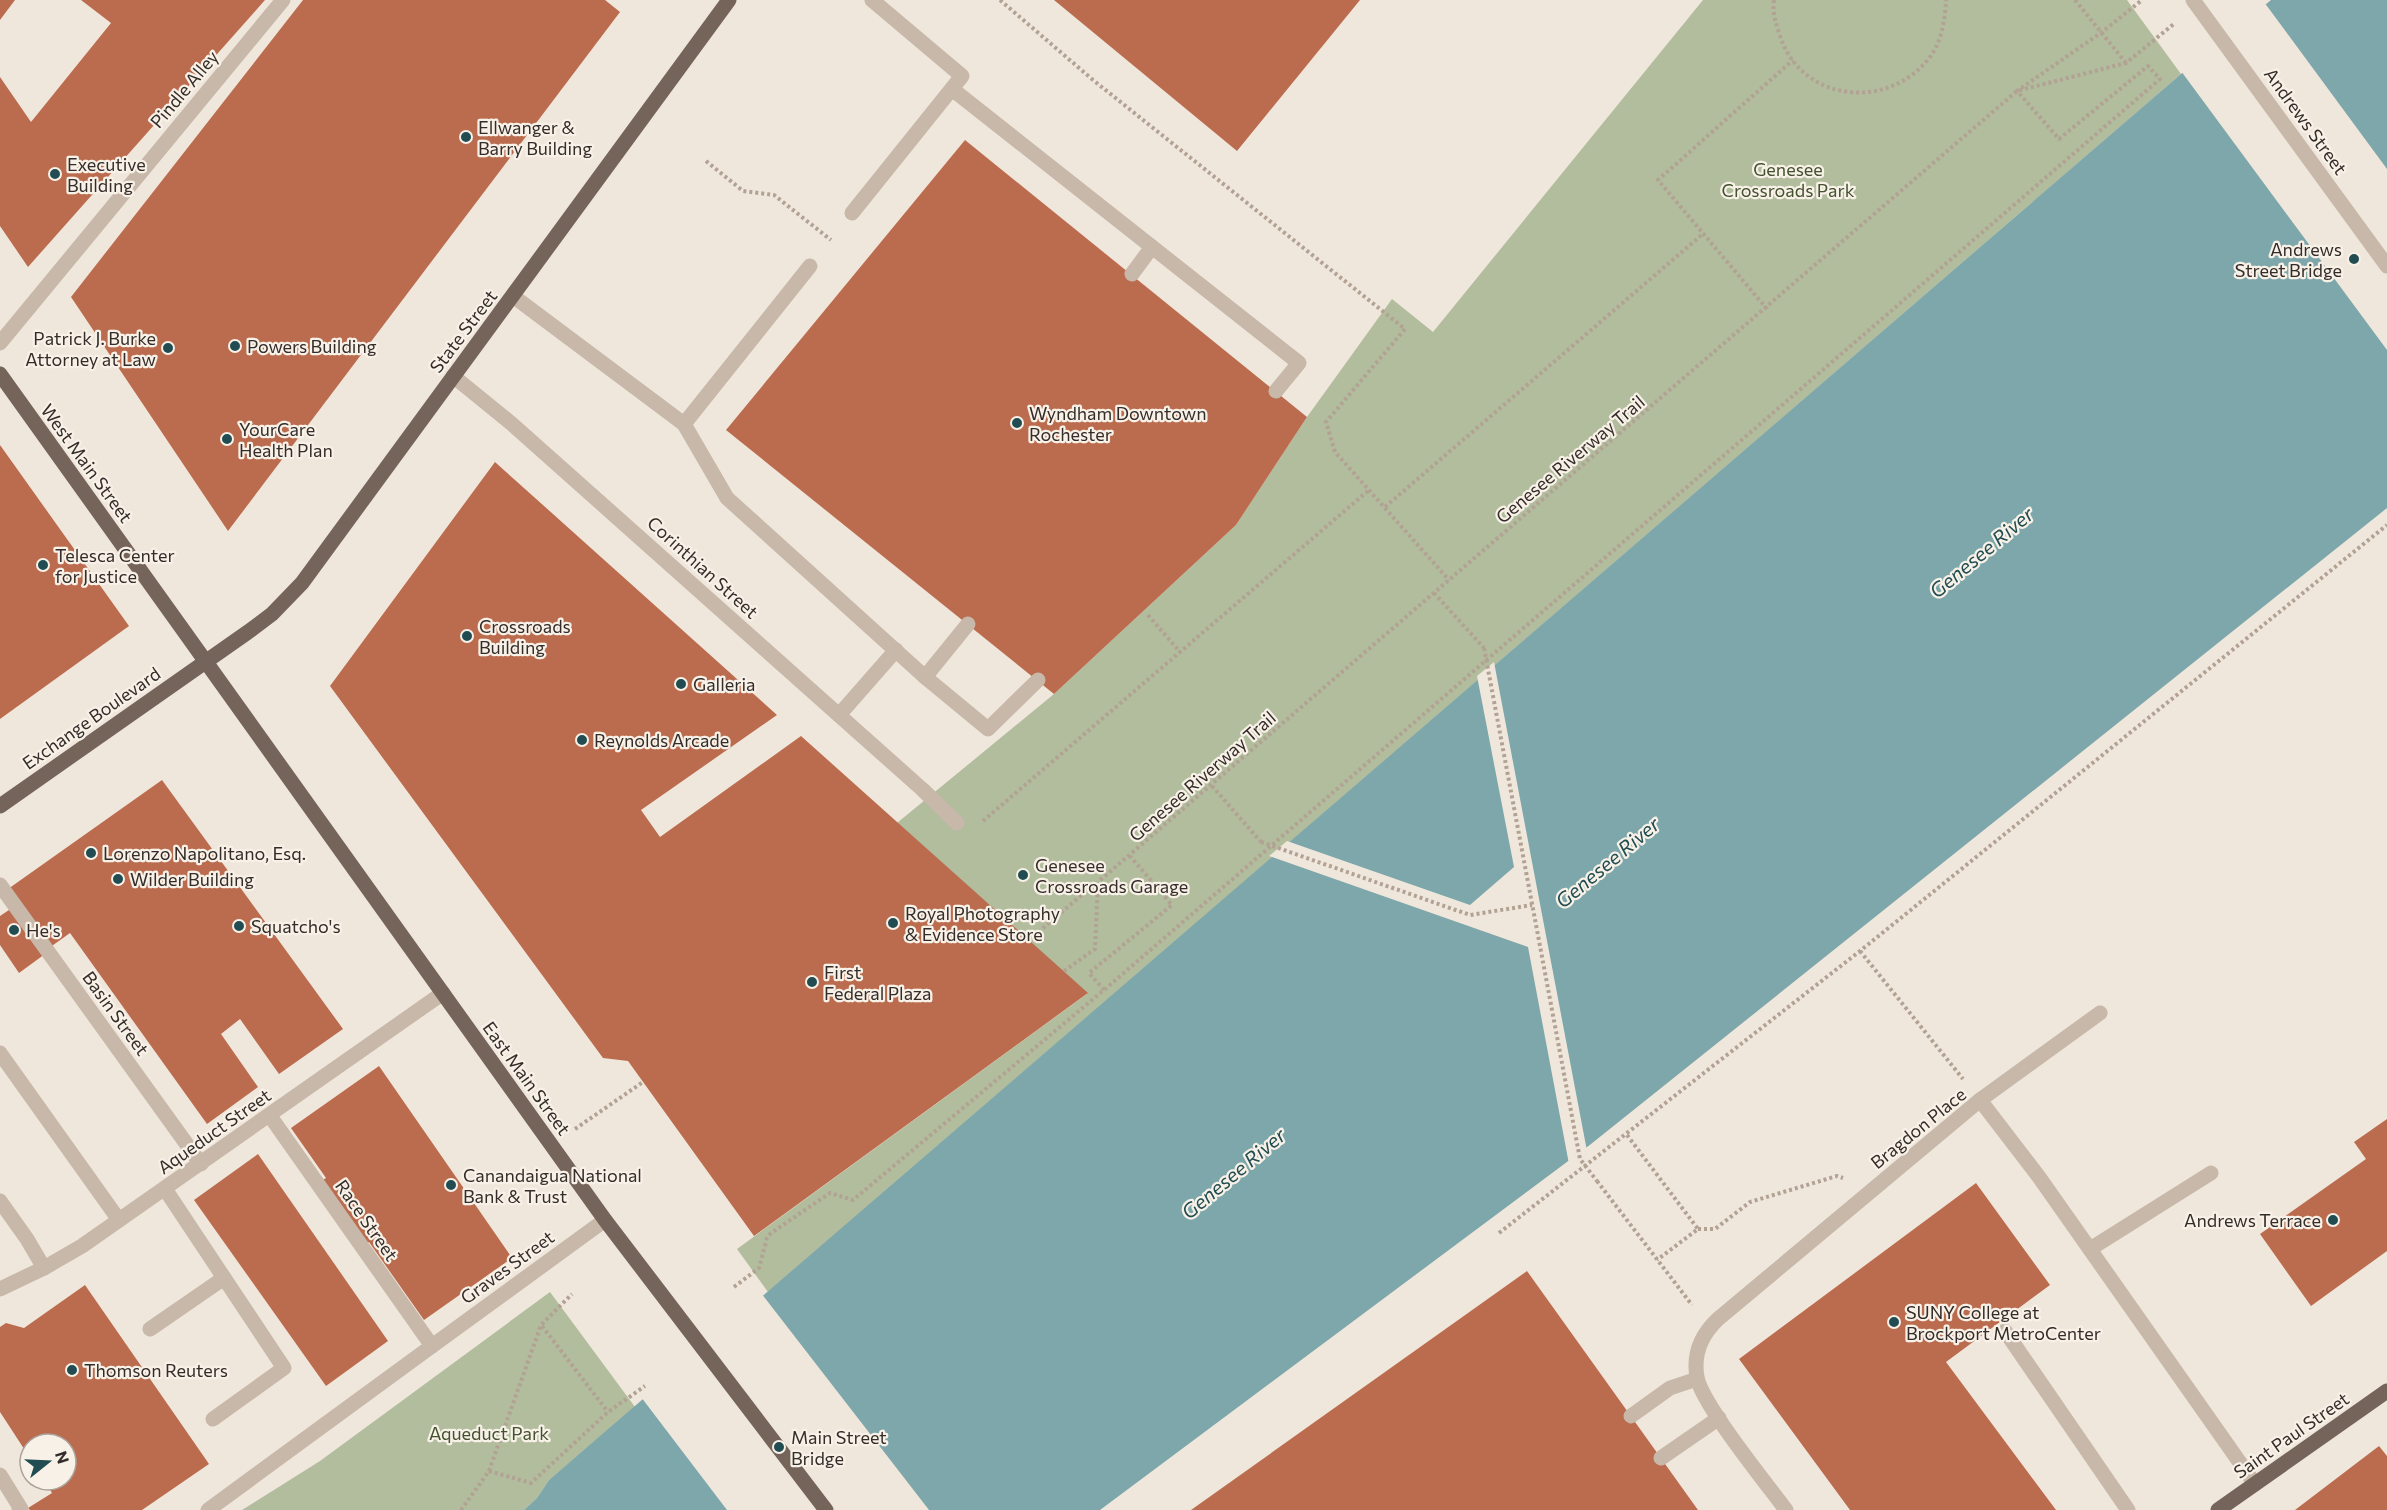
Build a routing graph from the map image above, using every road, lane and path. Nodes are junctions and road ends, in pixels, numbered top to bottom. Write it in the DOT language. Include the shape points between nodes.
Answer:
graph roads {
  1 [pos="283,0"];
  2 [pos="729,0"];
  3 [pos="872,0"];
  4 [pos="1000,0"];
  5 [pos="1774,0"];
  6 [pos="1946,0"];
  7 [pos="2075,0"];
  8 [pos="2142,0"];
  9 [pos="2193,0"];
  10 [pos="2102,32"];
  11 [pos="2163,32"];
  12 [pos="1793,60"];
  13 [pos="2126,63"];
  14 [pos="952,89"];
  15 [pos="2017,91"];
  16 [pos="706,161"];
  17 [pos="852,213"];
  18 [pos="1704,233"];
  19 [pos="831,240"];
  20 [pos="1152,247"];
  21 [pos="810,266"];
  22 [pos="2387,266"];
  23 [pos="1132,274"];
  24 [pos="513,296"];
  25 [pos="1767,309"];
  26 [pos="0,343"];
  27 [pos="0,374"];
  28 [pos="453,376"];
  29 [pos="1276,391"];
  30 [pos="684,424"];
  31 [pos="1369,490"];
  32 [pos="1384,507"];
  33 [pos="2387,525"];
  34 [pos="1449,580"];
  35 [pos="1434,593"];
  36 [pos="1148,615"];
  37 [pos="968,624"];
  38 [pos="896,650"];
  39 [pos="1180,652"];
  40 [pos="205,662"];
  41 [pos="925,677"];
  42 [pos="1038,680"];
  43 [pos="839,715"];
  44 [pos="1212,786"];
  45 [pos="0,806"];
  46 [pos="957,824"];
  47 [pos="974,829"];
  48 [pos="1130,856"];
  49 [pos="1098,882"];
  50 [pos="0,885"];
  51 [pos="1532,905"];
  52 [pos="1029,940"];
  53 [pos="1860,951"];
  54 [pos="1064,971"];
  55 [pos="1104,990"];
  56 [pos="443,993"];
  57 [pos="2100,1013"];
  58 [pos="0,1053"];
  59 [pos="1965,1081"];
  60 [pos="643,1082"];
  61 [pos="1980,1100"];
  62 [pos="270,1116"];
  63 [pos="1627,1135"];
  64 [pos="552,1145"];
  65 [pos="201,1164"];
  66 [pos="2211,1173"];
  67 [pos="1846,1179"];
  68 [pos="165,1190"];
  69 [pos="0,1201"];
  70 [pos="119,1220"];
  71 [pos="605,1220"];
  72 [pos="767,1227"];
  73 [pos="1698,1229"];
  74 [pos="771,1233"];
  75 [pos="1499,1233"];
  76 [pos="2090,1249"];
  77 [pos="1657,1260"];
  78 [pos="44,1269"];
  79 [pos="224,1278"];
  80 [pos="734,1287"];
  81 [pos="0,1289"];
  82 [pos="1682,1293"];
  83 [pos="572,1294"];
  84 [pos="541,1325"];
  85 [pos="150,1329"];
  86 [pos="2005,1331"];
  87 [pos="432,1346"];
  88 [pos="1697,1378"];
  89 [pos="645,1386"];
  90 [pos="2386,1395"];
  91 [pos="608,1412"];
  92 [pos="1631,1416"];
  93 [pos="1719,1418"];
  94 [pos="213,1419"];
  95 [pos="1661,1458"];
  96 [pos="489,1471"];
  97 [pos="0,1475"];
  98 [pos="2255,1484"];
  99 [pos="19,1510"];
  100 [pos="208,1510"];
  101 [pos="460,1510"];
  102 [pos="826,1510"];
  103 [pos="1786,1510"];
  104 [pos="2128,1510"];
  105 [pos="2218,1510"];
  1 -- 26 [label="street, Pindle Alley"];
  2 -- 24 [label="main road, State Street"];
  3 -- 14 [label="street" via="962,76"];
  4 -- 31 [label="path" via="1093,80 1405,329 1326,422 1335,452"];
  5 -- 12 [label="path" via="1772,12 1786,52"];
  6 -- 12 [label="path" via="1945,21 1932,55 1911,77 1873,93 1840,92 1812,80"];
  7 -- 10 [label="path"];
  8 -- 10 [label="path"];
  9 -- 22 [label="street, Andrews Street"];
  10 -- 13 [label="path"];
  10 -- 15 [label="path"];
  11 -- 13 [label="path, Genesee Riverway Trail"];
  12 -- 18 [label="path" via="1658,180"];
  13 -- 15 [label="path, Genesee Riverway Trail"];
  14 -- 17 [label="street"];
  14 -- 20 [label="street"];
  15 -- 25 [label="path, Genesee Riverway Trail"];
  15 -- 55 [label="path" via="2059,139 2148,66 2160,79"];
  16 -- 19 [label="path" via="743,191 774,195"];
  18 -- 25 [label="path"];
  18 -- 32 [label="path"];
  20 -- 23 [label="street"];
  20 -- 29 [label="street" via="1299,363"];
  21 -- 30 [label="street"];
  24 -- 28 [label="main road, State Street"];
  24 -- 30 [label="street"];
  25 -- 34 [label="path, Genesee Riverway Trail"];
  27 -- 40 [label="main road, West Main Street"];
  28 -- 40 [label="main road, State Street" via="302,583 272,614"];
  28 -- 43 [label="street, Corinthian Street"];
  30 -- 38 [label="street" via="728,498"];
  31 -- 32 [label="path"];
  31 -- 39 [label="path"];
  32 -- 34 [label="path"];
  33 -- 53 [label="path"];
  34 -- 35 [label="path, Genesee Riverway Trail"];
  35 -- 44 [label="path, Genesee Riverway Trail"];
  35 -- 51 [label="path, bridge" via="1484,648"];
  36 -- 39 [label="path"];
  37 -- 41 [label="street"];
  38 -- 41 [label="street"];
  38 -- 43 [label="street"];
  39 -- 47 [label="path"];
  40 -- 45 [label="main road, Exchange Boulevard"];
  40 -- 56 [label="main road, East Main Street"];
  41 -- 42 [label="street" via="988,729"];
  43 -- 46 [label="street, Corinthian Street"];
  44 -- 48 [label="path, Genesee Riverway Trail"];
  44 -- 51 [label="path, bridge" via="1261,842 1470,915"];
  48 -- 49 [label="path, Genesee Riverway Trail"];
  48 -- 55 [label="path" via="1172,905 1089,973"];
  49 -- 52 [label="path, Genesee Riverway Trail"];
  49 -- 54 [label="path" via="1095,948"];
  50 -- 65 [label="street, Basin Street"];
  51 -- 77 [label="path, bridge" via="1580,1159"];
  53 -- 59 [label="path"];
  53 -- 63 [label="path"];
  55 -- 74 [label="path" via="854,1200 830,1193"];
  56 -- 62 [label="street, Aqueduct Street"];
  56 -- 64 [label="main road, East Main Street"];
  57 -- 61 [label="street"];
  58 -- 70 [label="street"];
  60 -- 64 [label="path"];
  61 -- 76 [label="street, Bragdon Place" via="2020,1149"];
  61 -- 88 [label="street, Bragdon Place" via="1709,1327 1697,1349"];
  62 -- 65 [label="street, Aqueduct Street"];
  62 -- 87 [label="street, Race Street"];
  63 -- 73 [label="path"];
  63 -- 75 [label="path"];
  64 -- 71 [label="main road, East Main Street"];
  65 -- 68 [label="street, Aqueduct Street"];
  66 -- 76 [label="street"];
  67 -- 73 [label="path" via="1837,1176 1750,1202 1715,1229"];
  68 -- 70 [label="street, Aqueduct Street"];
  68 -- 79 [label="street"];
  69 -- 78 [label="street"];
  70 -- 78 [label="street, Aqueduct Street"];
  71 -- 87 [label="street, Graves Street"];
  71 -- 102 [label="main road, East Main Street"];
  72 -- 74 [label="path"];
  73 -- 77 [label="path"];
  74 -- 80 [label="path" via="759,1268"];
  76 -- 98 [label="street, Bragdon Place"];
  77 -- 82 [label="path"];
  78 -- 81 [label="street, Aqueduct Street"];
  79 -- 85 [label="street"];
  79 -- 94 [label="street" via="284,1368"];
  83 -- 84 [label="path"];
  84 -- 91 [label="path"];
  84 -- 96 [label="path"];
  86 -- 104 [label="street"];
  87 -- 100 [label="street, Graves Street"];
  88 -- 92 [label="street" via="1670,1388"];
  88 -- 93 [label="street, Bragdon Place"];
  89 -- 91 [label="path"];
  90 -- 98 [label="main road, Saint Paul Street"];
  91 -- 96 [label="path" via="531,1483"];
  93 -- 95 [label="street"];
  93 -- 103 [label="street, Bragdon Place"];
  96 -- 101 [label="path"];
  97 -- 99 [label="street"];
  98 -- 105 [label="main road, Saint Paul Street"];
}
